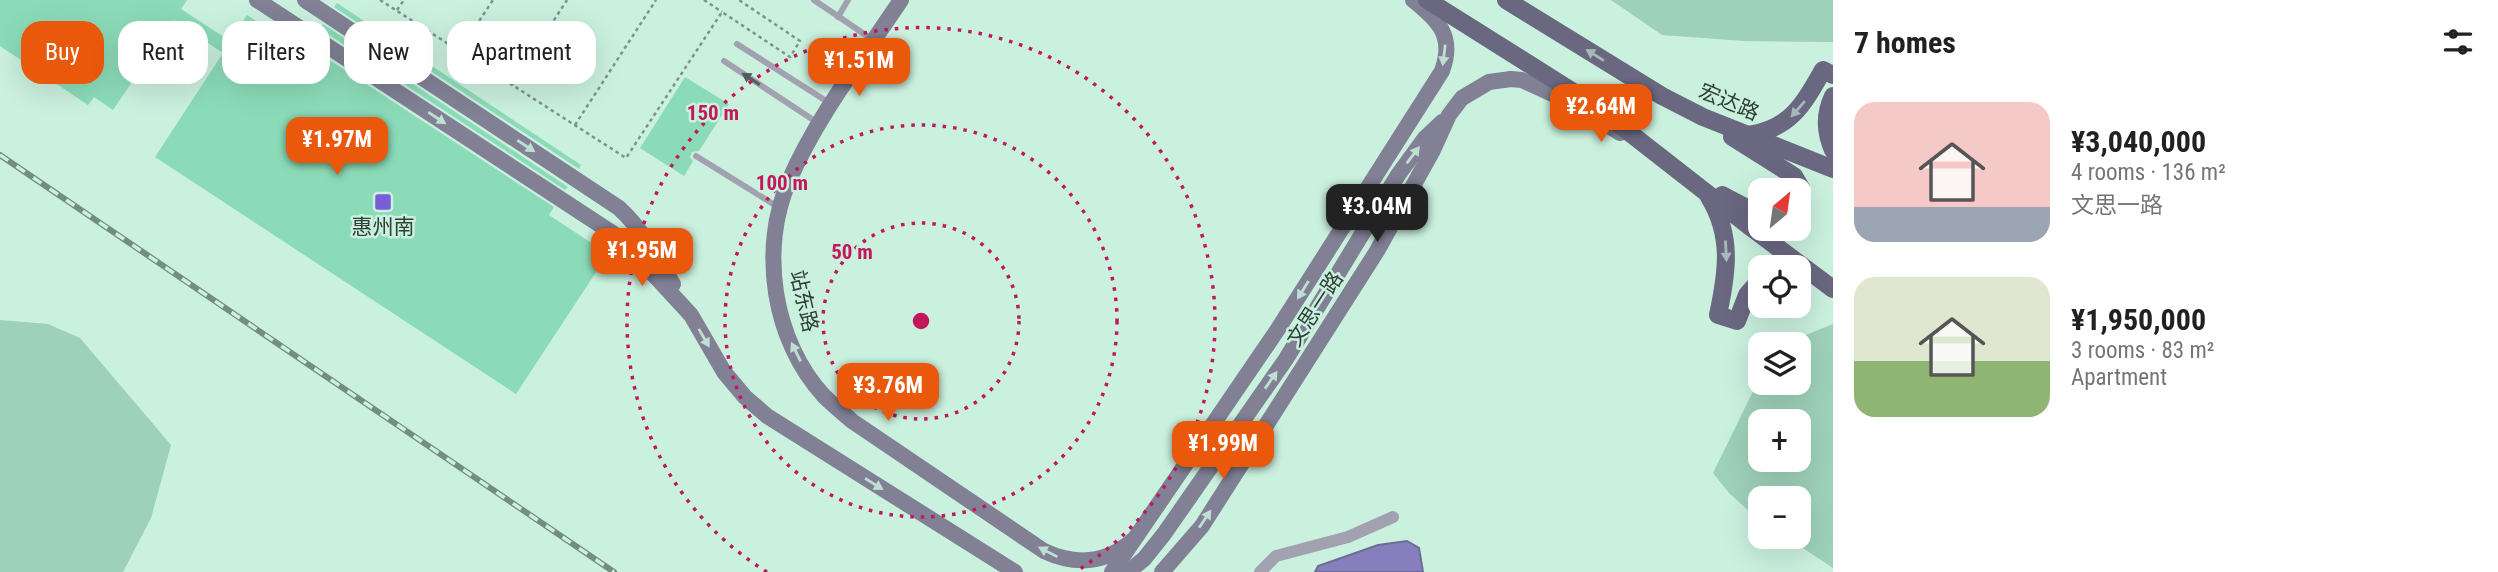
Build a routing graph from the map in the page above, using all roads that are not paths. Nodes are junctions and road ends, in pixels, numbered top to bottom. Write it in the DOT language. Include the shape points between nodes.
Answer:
graph roads {
  1 [pos="257,0"];
  2 [pos="305,0"];
  3 [pos="814,0"];
  4 [pos="848,0"];
  5 [pos="901,0"];
  6 [pos="1413,0"];
  7 [pos="1427,0"];
  8 [pos="1506,0"];
  9 [pos="838,17"];
  10 [pos="874,41"];
  11 [pos="737,44"];
  12 [pos="724,61"];
  13 [pos="1833,75"];
  14 [pos="1833,96"];
  15 [pos="832,105"];
  16 [pos="1449,115"];
  17 [pos="1703,117"];
  18 [pos="820,124"];
  19 [pos="1749,135"];
  20 [pos="1653,150"];
  21 [pos="1833,150"];
  22 [pos="696,156"];
  23 [pos="1672,164"];
  24 [pos="1833,169"];
  25 [pos="1795,178"];
  26 [pos="1703,189"];
  27 [pos="780,208"];
  28 [pos="1748,209"];
  29 [pos="1784,255"];
  30 [pos="1811,275"];
  31 [pos="1833,289"];
  32 [pos="1748,294"];
  33 [pos="691,315"];
  34 [pos="1393,517"];
  35 [pos="1133,540"];
  36 [pos="1015,572"];
  37 [pos="1112,572"];
  38 [pos="1128,572"];
  39 [pos="1162,572"];
  40 [pos="1260,572"];
  1 -- 33 [label="street, one-way" via="620,239"];
  2 -- 33 [label="street, one-way" via="619,208 649,243"];
  3 -- 9 [label="lane"];
  4 -- 9 [label="lane"];
  5 -- 10 [label="street, 站东路"];
  6 -- 35 [label="street, 文思一路, one-way" via="1433,15 1443,31 1446,47 1441,71 1278,329"];
  7 -- 20 [label="main road" via="1594,105"];
  17 -- 8 [label="main road, 宏达路, one-way"];
  9 -- 10 [label="lane"];
  10 -- 15 [label="street, 站东路"];
  11 -- 15 [label="lane"];
  18 -- 12 [label="lane, one-way"];
  13 -- 19 [label="main road, one-way" via="1823,70 1800,108 1782,124"];
  14 -- 21 [label="main road" via="1826,119"];
  15 -- 18 [label="street, 站东路"];
  16 -- 20 [label="street, 文思一路" via="1479,86 1522,80"];
  38 -- 16 [label="street, one-way" via="1164,534 1286,359 1398,175"];
  39 -- 16 [label="street, 文思一路, one-way" via="1202,526 1377,251"];
  17 -- 19 [label="main road, 宏达路"];
  17 -- 25 [label="main road"];
  18 -- 27 [label="street, 站东路" via="789,180"];
  19 -- 24 [label="main road, 宏达路"];
  20 -- 23 [label="main road"];
  22 -- 27 [label="lane"];
  23 -- 26 [label="main road"];
  23 -- 28 [label="main road"];
  26 -- 29 [label="main road"];
  26 -- 32 [label="main road, one-way" via="1720,219 1727,245 1718,315 1737,321"];
  35 -- 27 [label="street, 站东路, one-way" via="1097,559 1054,556 852,421 825,397 794,349 781,313 774,275"];
  30 -- 31 [label="main road"];
  33 -- 36 [label="street, one-way" via="724,372 767,416"];
  34 -- 40 [label="street" via="1348,537 1276,555"];
  35 -- 37 [label="street, 文思一路"];
}
